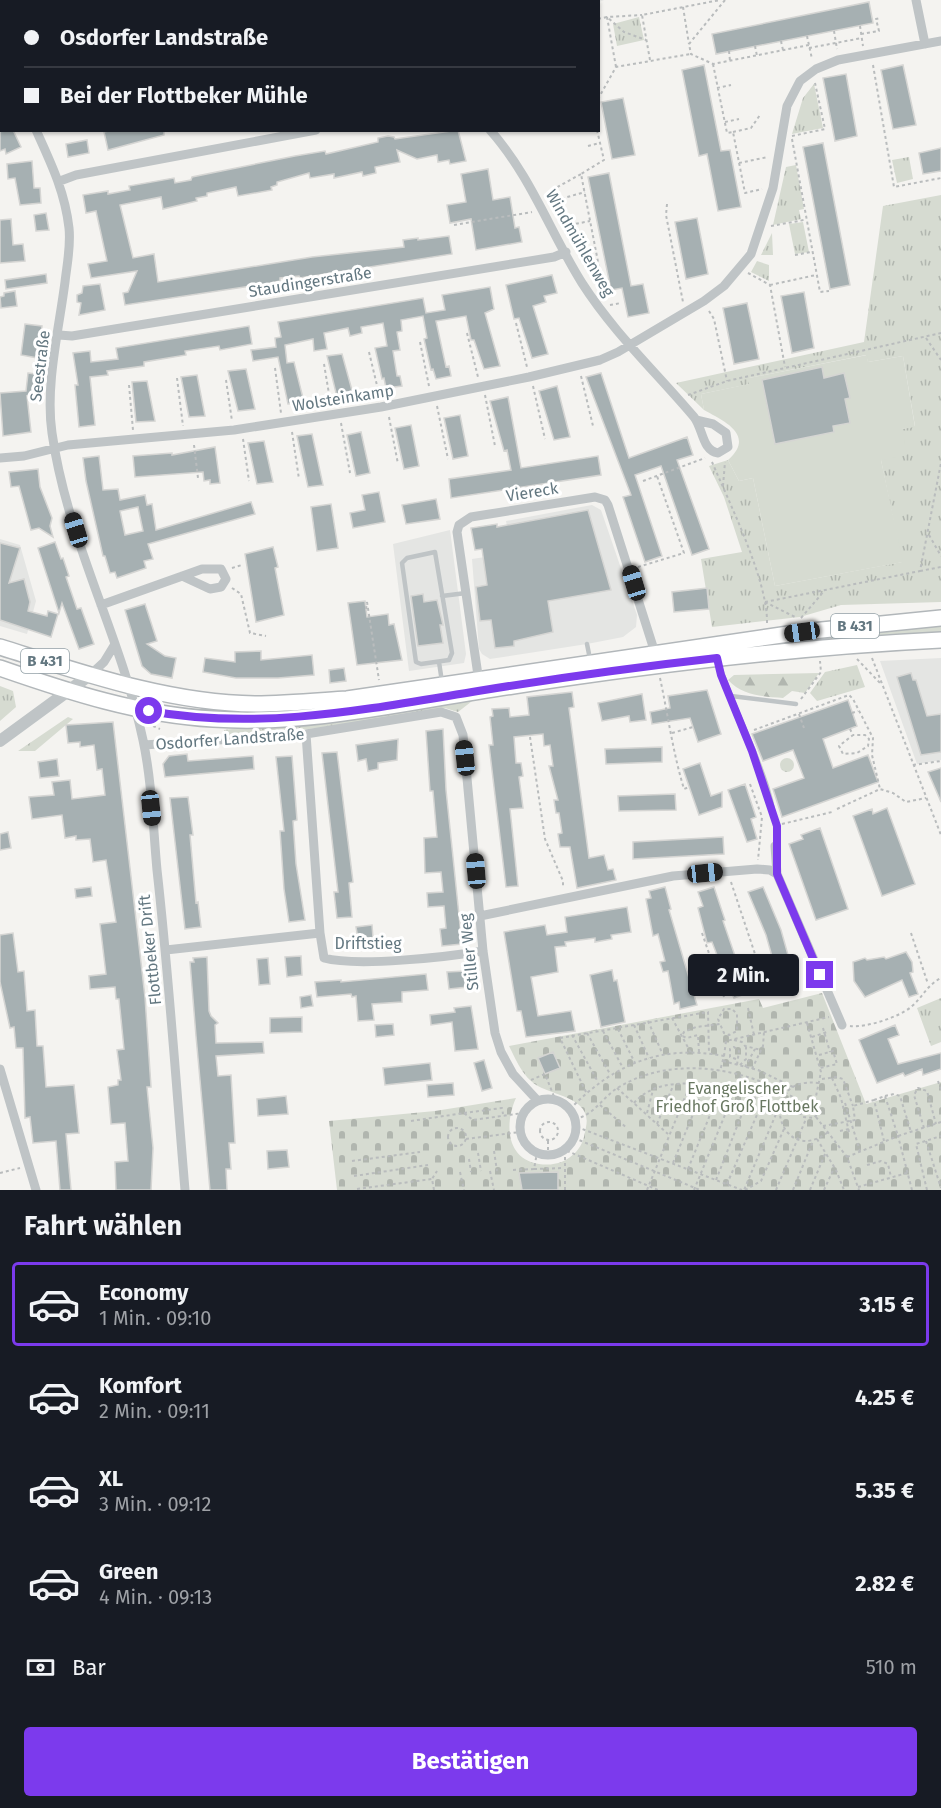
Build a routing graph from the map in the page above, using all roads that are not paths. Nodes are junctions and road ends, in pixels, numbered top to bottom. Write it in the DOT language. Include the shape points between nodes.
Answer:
graph roads {
  1 [pos="916,0"];
  2 [pos="941,41"];
  3 [pos="925,44"];
  4 [pos="37,132"];
  5 [pos="305,132"];
  6 [pos="492,132"];
  7 [pos="60,181"];
  8 [pos="566,252"];
  9 [pos="59,335"];
  10 [pos="630,346"];
  11 [pos="696,420"];
  12 [pos="54,447"];
  13 [pos="0,458"];
  14 [pos="182,576"];
  15 [pos="466,593"];
  16 [pos="442,596"];
  17 [pos="101,605"];
  18 [pos="941,618"];
  19 [pos="941,640"];
  20 [pos="115,644"];
  21 [pos="587,644"];
  22 [pos="0,647"];
  23 [pos="717,658"];
  24 [pos="439,662"];
  25 [pos="658,665"];
  26 [pos="0,668"];
  27 [pos="592,668"];
  28 [pos="90,675"];
  29 [pos="442,685"];
  30 [pos="479,685"];
  31 [pos="130,686"];
  32 [pos="69,691"];
  33 [pos="730,696"];
  34 [pos="796,704"];
  35 [pos="136,709"];
  36 [pos="456,717"];
  37 [pos="306,734"];
  38 [pos="0,741"];
  39 [pos="144,745"];
  40 [pos="775,846"];
  41 [pos="777,874"];
  42 [pos="480,916"];
  43 [pos="320,933"];
  44 [pos="166,950"];
  45 [pos="483,951"];
  46 [pos="842,1025"];
  47 [pos="0,1069"];
  48 [pos="537,1100"];
  49 [pos="36,1190"];
  50 [pos="186,1190"];
  1 -- 3 [label="street"];
  2 -- 3 [label="street"];
  3 -- 10 [label="street, Wolsteinkamp" via="832,62 808,74 787,106 773,188 751,254 704,301"];
  4 -- 7 [label="street, Seestraße"];
  5 -- 7 [label="street"];
  6 -- 8 [label="street, Windmühlenweg" via="519,166"];
  7 -- 9 [label="street, Seestraße" via="69,230"];
  8 -- 9 [label="street, Staudingerstraße" via="306,298"];
  8 -- 10 [label="street, Windmühlenweg" via="596,304"];
  9 -- 12 [label="street, Seestraße" via="49,413"];
  10 -- 11 [label="street, Windmühlenweg"];
  10 -- 12 [label="street, Wolsteinkamp" via="600,360 381,407 234,430"];
  11 -- 11 [label="street, Windmühlenweg" via="708,448 714,453 722,452 729,441 726,433 713,424"];
  12 -- 13 [label="street, Wolsteinkamp"];
  12 -- 17 [label="street, Seestraße"];
  14 -- 17 [label="street"];
  15 -- 16 [label="lane"];
  15 -- 25 [label="street, Viereck" via="459,525 471,517 601,497 609,505"];
  15 -- 30 [label="street, Viereck"];
  16 -- 24 [label="lane" via="452,653 449,660"];
  16 -- 24 [label="lane" via="435,552 407,558 402,563 416,662"];
  17 -- 20 [label="street, Seestraße"];
  18 -- 25 [label="main road, Osdorfer Landstraße / B 431" via="810,631"];
  19 -- 23 [label="main road, Osdorfer Landstraße / B 431"];
  20 -- 28 [label="street"];
  20 -- 31 [label="street, Seestraße"];
  21 -- 27 [label="lane"];
  22 -- 28 [label="main road, Osdorfer Landstraße / B 431"];
  23 -- 25 [label="main road, Osdorfer Landstraße / B 431"];
  23 -- 33 [label="lane"];
  24 -- 29 [label="lane"];
  25 -- 27 [label="main road, Osdorfer Landstraße / B 431"];
  26 -- 32 [label="main road, Osdorfer Landstraße / B 431"];
  27 -- 30 [label="main road, Osdorfer Landstraße / B 431"];
  28 -- 31 [label="main road, Osdorfer Landstraße / B 431"];
  28 -- 32 [label="street"];
  29 -- 30 [label="main road, Osdorfer Landstraße / B 431"];
  29 -- 31 [label="main road, Osdorfer Landstraße / B 431" via="347,699 254,704"];
  30 -- 35 [label="main road, Osdorfer Landstraße / B 431" via="299,718 214,719"];
  31 -- 35 [label="street, Seestraße"];
  32 -- 35 [label="main road, Osdorfer Landstraße / B 431"];
  32 -- 38 [label="street"];
  33 -- 34 [label="lane"];
  33 -- 40 [label="lane" via="777,826"];
  35 -- 39 [label="street, Flottbeker Drift"];
  36 -- 37 [label="street, Osdorfer Landstraße" via="441,712"];
  36 -- 42 [label="street, Stiller Weg" via="463,735"];
  37 -- 39 [label="street, Osdorfer Landstraße"];
  37 -- 43 [label="street"];
  39 -- 44 [label="street, Flottbeker Drift"];
  40 -- 41 [label="street"];
  41 -- 42 [label="street" via="757,869 673,876"];
  41 -- 46 [label="street"];
  42 -- 45 [label="street, Stiller Weg"];
  43 -- 44 [label="street, Driftstieg"];
  43 -- 45 [label="street, Driftstieg" via="324,958 331,960 372,961"];
  44 -- 50 [label="street, Flottbeker Drift"];
  45 -- 48 [label="street, Stiller Weg" via="501,1052"];
  47 -- 49 [label="street"];
  48 -- 48 [label="street" via="555,1099 570,1109 576,1123 574,1138 565,1150 548,1155 537,1153 523,1141 523,1113"];
}
